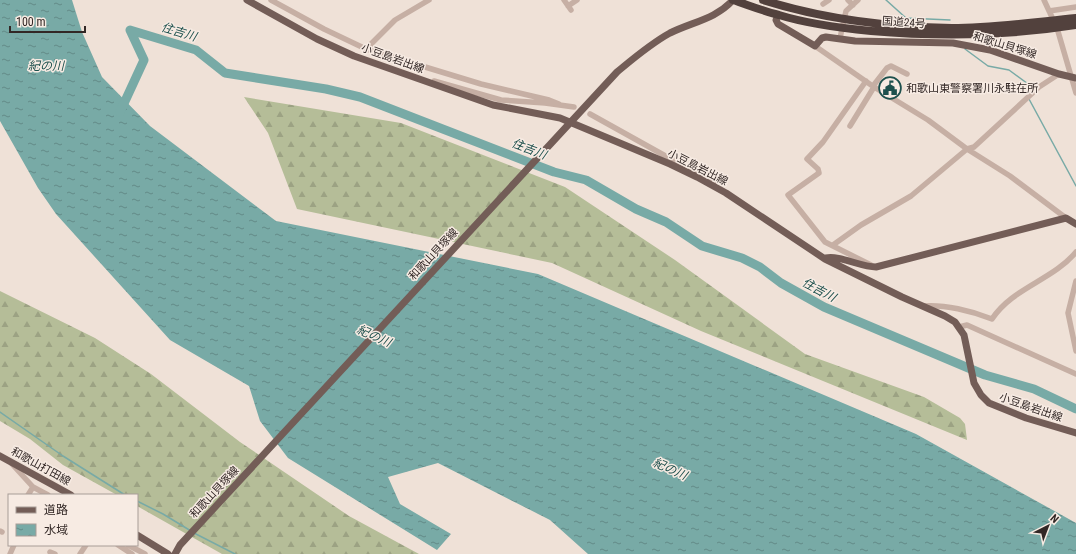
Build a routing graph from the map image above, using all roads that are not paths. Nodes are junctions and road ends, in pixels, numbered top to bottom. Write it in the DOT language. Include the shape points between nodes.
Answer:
graph roads {
  1 [pos="247,0"];
  2 [pos="271,0"];
  3 [pos="428,0"];
  4 [pos="564,0"];
  5 [pos="577,0"];
  6 [pos="733,0"];
  7 [pos="763,0"];
  8 [pos="829,0"];
  9 [pos="858,0"];
  10 [pos="1044,0"];
  11 [pos="850,2"];
  12 [pos="823,4"];
  13 [pos="1076,7"];
  14 [pos="1050,11"];
  15 [pos="778,15"];
  16 [pos="844,18"];
  17 [pos="1076,18"];
  18 [pos="1054,20"];
  19 [pos="1076,25"];
  20 [pos="987,26"];
  21 [pos="842,28"];
  22 [pos="1057,28"];
  23 [pos="990,35"];
  24 [pos="840,38"];
  25 [pos="814,46"];
  26 [pos="366,49"];
  27 [pos="990,50"];
  28 [pos="1076,66"];
  29 [pos="1069,69"];
  30 [pos="907,74"];
  31 [pos="1059,74"];
  32 [pos="1074,77"];
  33 [pos="416,79"];
  34 [pos="866,81"];
  35 [pos="874,87"];
  36 [pos="1076,93"];
  37 [pos="559,104"];
  38 [pos="574,107"];
  39 [pos="590,114"];
  40 [pos="570,122"];
  41 [pos="850,126"];
  42 [pos="967,149"];
  43 [pos="726,193"];
  44 [pos="1066,218"];
  45 [pos="1076,224"];
  46 [pos="833,245"];
  47 [pos="1076,252"];
  48 [pos="825,259"];
  49 [pos="876,267"];
  50 [pos="1076,281"];
  51 [pos="922,306"];
  52 [pos="959,328"];
  53 [pos="1076,351"];
  54 [pos="1076,374"];
  55 [pos="1076,433"];
  56 [pos="0,456"];
  57 [pos="8,460"];
  58 [pos="33,487"];
  59 [pos="29,494"];
  60 [pos="46,494"];
  61 [pos="69,494"];
  62 [pos="138,536"];
  63 [pos="120,546"];
  64 [pos="130,546"];
  65 [pos="132,554"];
  66 [pos="145,554"];
  67 [pos="168,554"];
  68 [pos="175,554"];
  1 -- 33 [label="main road, 小豆島岩出線" via="317,39"];
  2 -- 26 [label="street" via="324,30"];
  3 -- 26 [label="street" via="395,20"];
  4 -- 5 [label="street" via="570,8"];
  6 -- 15 [label="highway, 国道24号"];
  6 -- 40 [label="main road, 和歌山貝塚線" via="721,12 670,33 643,50 617,72"];
  7 -- 16 [label="highway, 国道24号"];
  8 -- 12 [label="street"];
  9 -- 11 [label="street"];
  10 -- 14 [label="street"];
  11 -- 16 [label="street"];
  13 -- 14 [label="street"];
  14 -- 18 [label="street"];
  15 -- 21 [label="highway, 国道24号"];
  15 -- 25 [label="main road" via="778,24"];
  16 -- 20 [label="highway, 国道24号" via="897,25 952,28"];
  16 -- 21 [label="street"];
  17 -- 18 [label="highway, 国道24号"];
  18 -- 20 [label="highway, 国道24号"];
  18 -- 22 [label="street"];
  19 -- 22 [label="highway, 国道24号"];
  20 -- 23 [label="main road"];
  21 -- 23 [label="highway, 国道24号" via="939,36"];
  21 -- 24 [label="street"];
  22 -- 23 [label="highway, 国道24号"];
  22 -- 29 [label="street"];
  23 -- 27 [label="main road"];
  24 -- 25 [label="main road, 和歌山貝塚線" via="822,38"];
  24 -- 27 [label="main road, 和歌山貝塚線" via="855,41 953,43"];
  25 -- 34 [label="street"];
  26 -- 37 [label="street"];
  27 -- 31 [label="main road, 和歌山貝塚線"];
  28 -- 29 [label="street"];
  29 -- 32 [label="street"];
  30 -- 35 [label="street" via="891,66"];
  31 -- 32 [label="main road, 和歌山貝塚線"];
  31 -- 42 [label="street" via="1039,87 974,147"];
  32 -- 36 [label="street"];
  33 -- 37 [label="street" via="438,82 501,100"];
  33 -- 40 [label="main road, 小豆島岩出線" via="493,105 546,114"];
  34 -- 35 [label="street"];
  34 -- 46 [label="street" via="823,142 807,159 819,173 788,194 825,242"];
  35 -- 41 [label="street"];
  35 -- 42 [label="street" via="928,120"];
  37 -- 38 [label="street"];
  39 -- 43 [label="street" via="655,152 697,172"];
  40 -- 43 [label="main road, 小豆島岩出線" via="670,164"];
  40 -- 68 [label="main road, 和歌山貝塚線" via="180,545"];
  42 -- 44 [label="street" via="1010,176"];
  42 -- 46 [label="street" via="911,196 861,225"];
  43 -- 48 [label="main road, 小豆島岩出線"];
  44 -- 45 [label="main road"];
  44 -- 49 [label="main road"];
  46 -- 49 [label="street"];
  47 -- 51 [label="street" via="1068,261 1011,299 992,319 960,310"];
  48 -- 49 [label="main road" via="835,258"];
  48 -- 51 [label="main road, 小豆島岩出線"];
  50 -- 53 [label="street" via="1068,313"];
  51 -- 52 [label="main road, 小豆島岩出線" via="945,316"];
  52 -- 54 [label="street" via="967,325"];
  52 -- 55 [label="main road, 小豆島岩出線" via="964,335 974,383 981,396 999,409"];
  56 -- 57 [label="main road, 和歌山打田線"];
  57 -- 58 [label="street"];
  57 -- 61 [label="main road, 和歌山打田線"];
  58 -- 59 [label="street"];
  58 -- 60 [label="street"];
  62 -- 67 [label="main road"];
  63 -- 65 [label="street"];
  64 -- 66 [label="street"];
}
